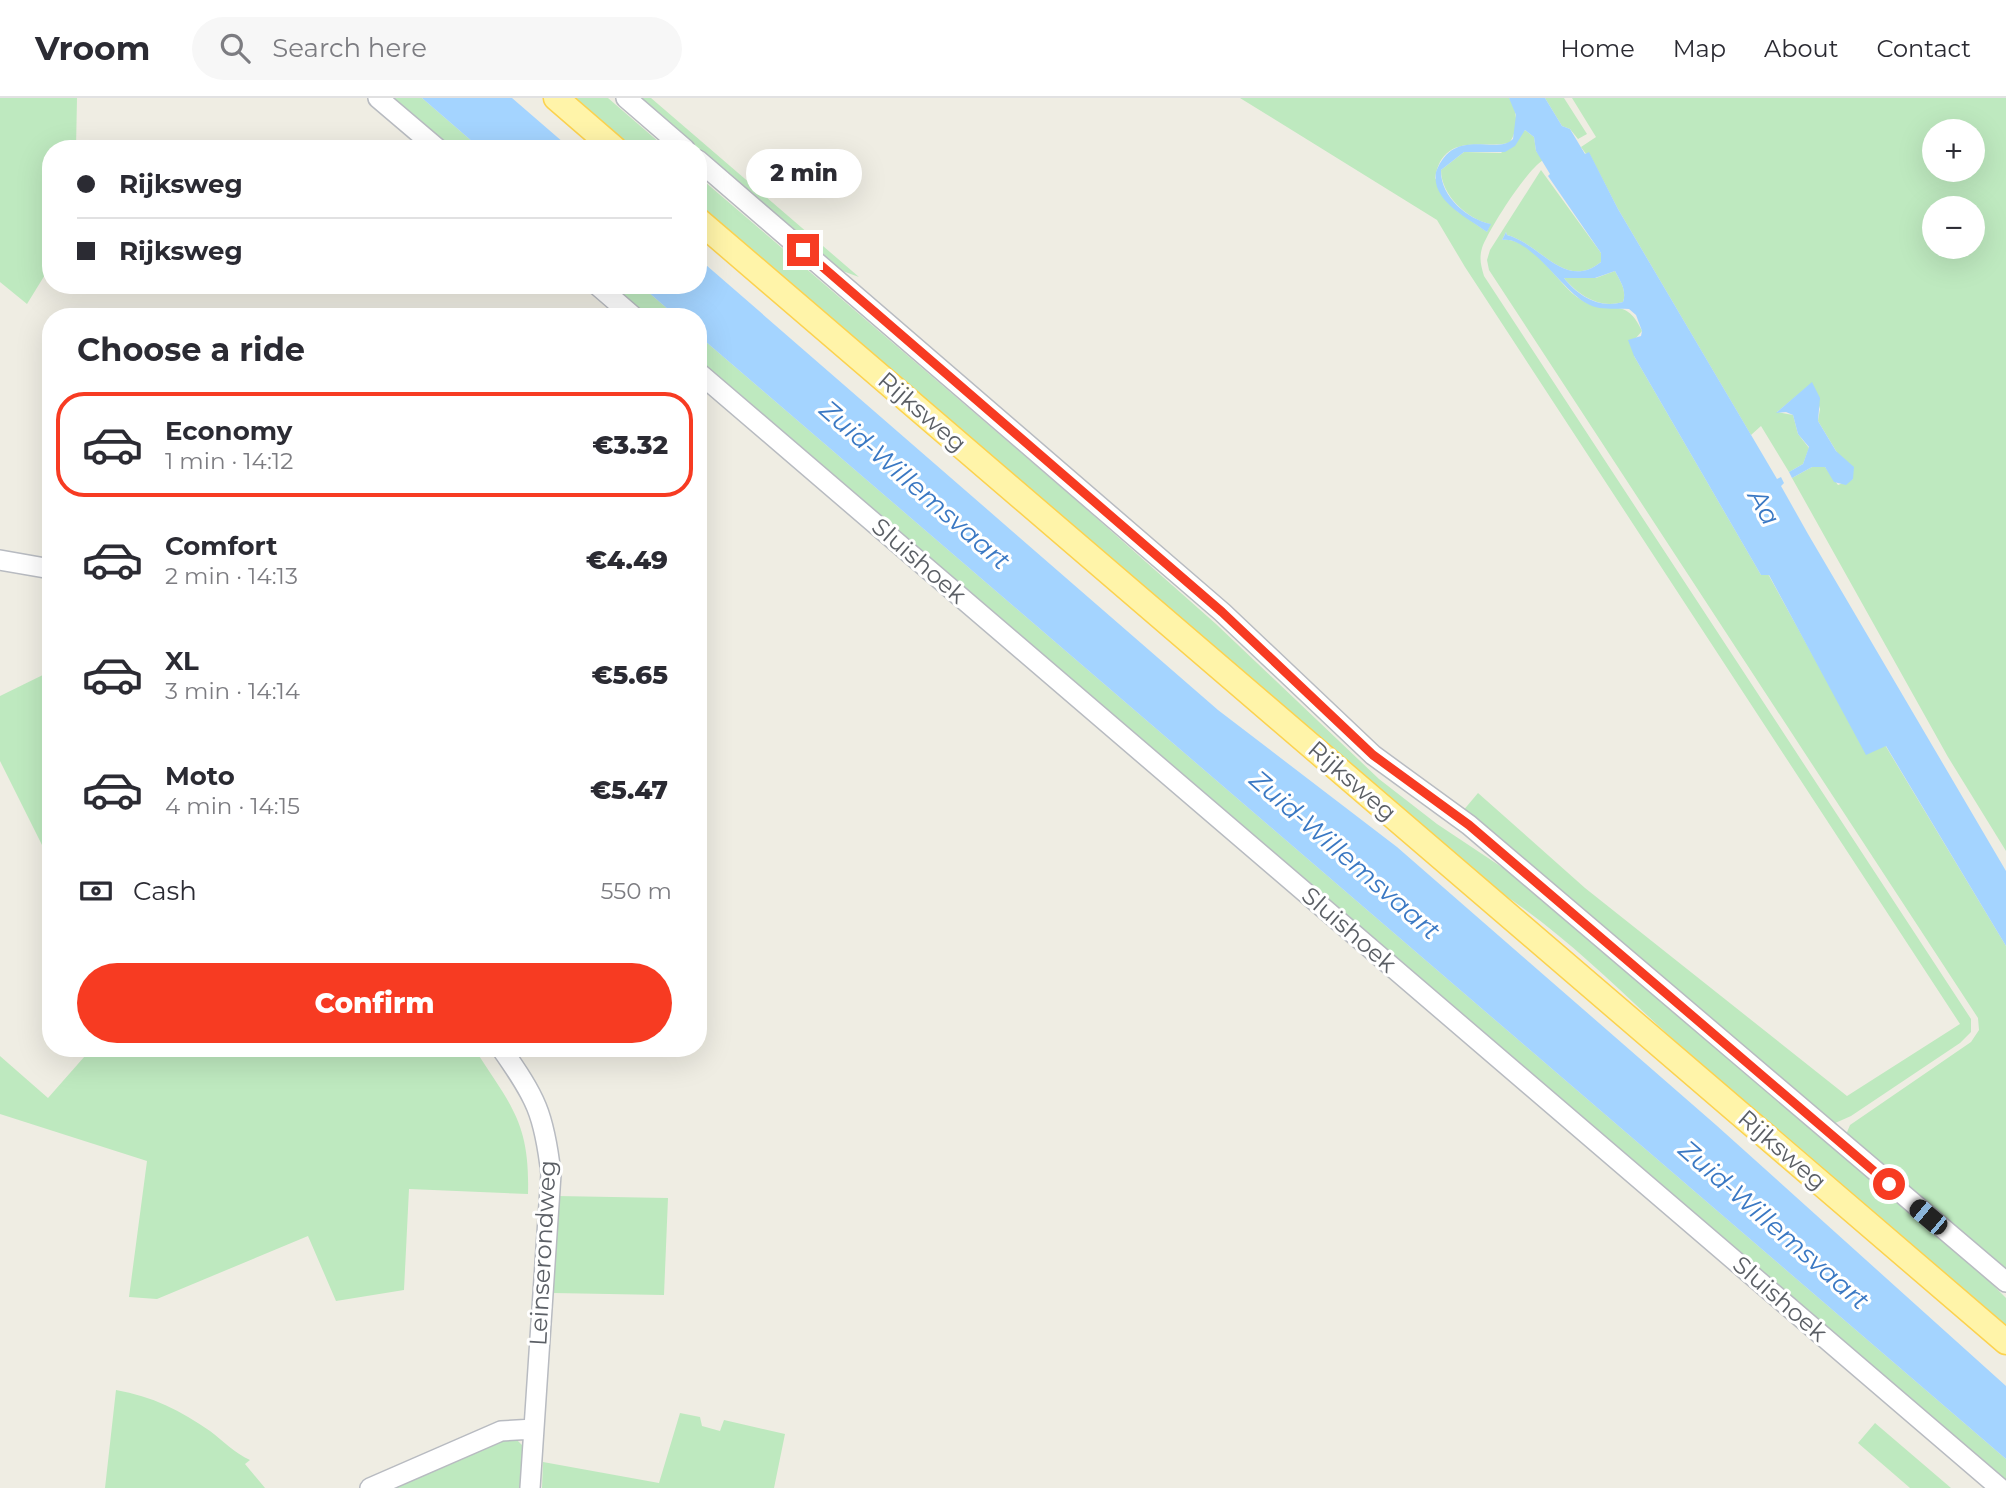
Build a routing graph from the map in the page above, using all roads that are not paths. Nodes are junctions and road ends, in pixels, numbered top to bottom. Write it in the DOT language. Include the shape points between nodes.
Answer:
graph roads {
  1 [pos="378,98"];
  2 [pos="556,98"];
  3 [pos="626,98"];
  4 [pos="427,140"];
  5 [pos="605,140"];
  6 [pos="675,140"];
  7 [pos="707,168"];
  8 [pos="707,228"];
  9 [pos="607,294"];
  10 [pos="624,308"];
  11 [pos="707,380"];
  12 [pos="0,560"];
  13 [pos="42,567"];
  14 [pos="507,1057"];
  15 [pos="2006,1282"];
  16 [pos="2006,1342"];
  17 [pos="534,1429"];
  18 [pos="370,1488"];
  19 [pos="530,1488"];
  20 [pos="2000,1488"];
  1 -- 4 [label="street"];
  2 -- 5 [label="main road"];
  3 -- 6 [label="street"];
  7 -- 15 [label="street, Rijksweg" via="1222,612 1373,755 1469,825"];
  8 -- 16 [label="main road, Rijksweg"];
  9 -- 10 [label="street"];
  11 -- 20 [label="street, Sluishoek"];
  12 -- 13 [label="street"];
  14 -- 17 [label="street, Leinserondweg" via="535,1096 546,1132 551,1174"];
  17 -- 18 [label="street" via="500,1431"];
  17 -- 19 [label="street, Leinserondweg"];
}
